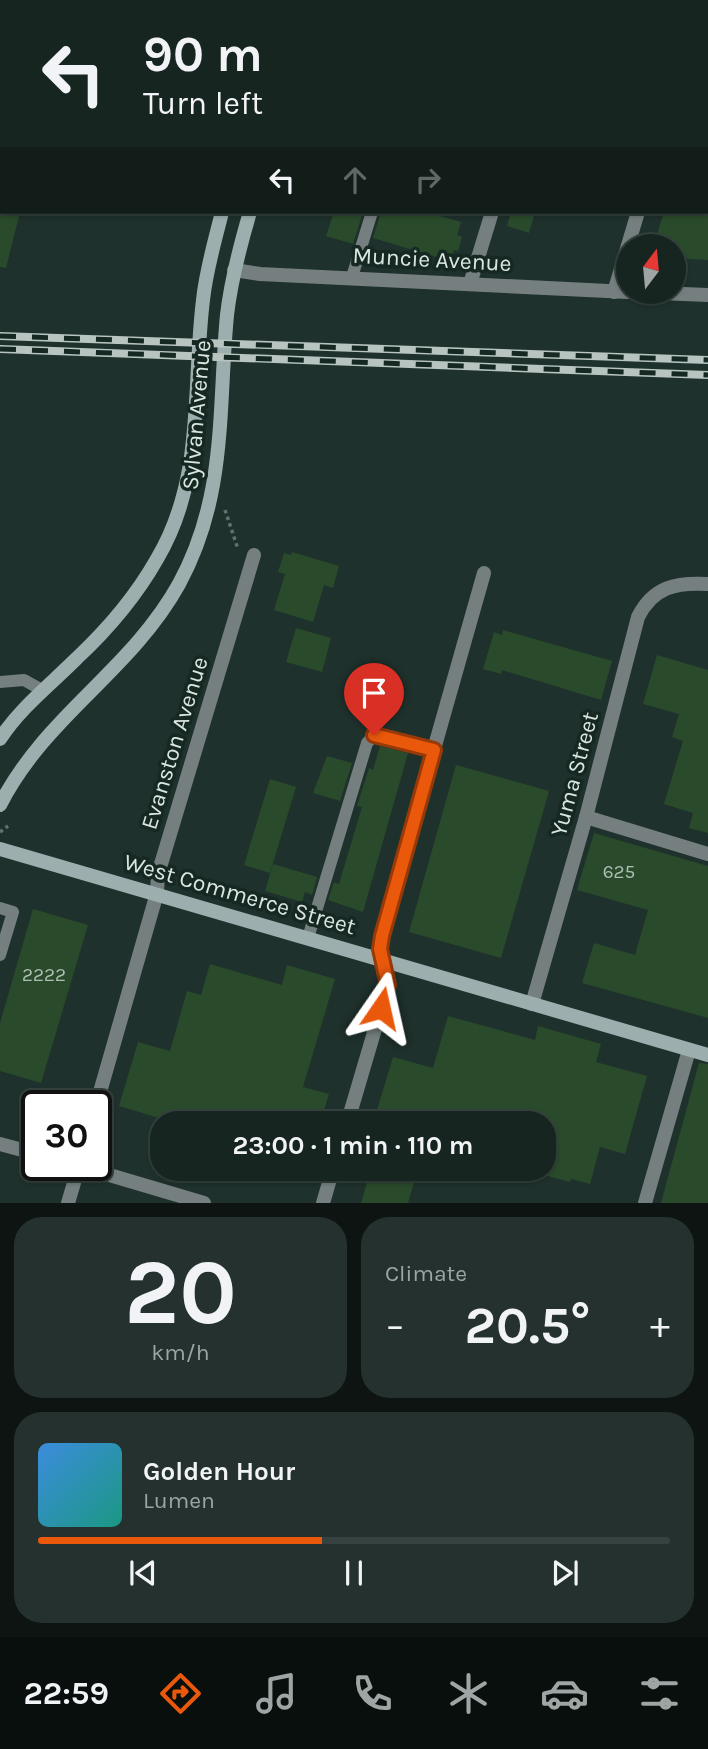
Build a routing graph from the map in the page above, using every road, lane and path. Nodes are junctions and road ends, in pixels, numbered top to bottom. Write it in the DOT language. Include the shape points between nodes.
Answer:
graph roads {
  1 [pos="222,214"];
  2 [pos="249,214"];
  3 [pos="371,214"];
  4 [pos="491,214"];
  5 [pos="638,214"];
  6 [pos="633,234"];
  7 [pos="234,270"];
  8 [pos="352,277"];
  9 [pos="470,284"];
  10 [pos="616,292"];
  11 [pos="686,294"];
  12 [pos="708,295"];
  13 [pos="225,508"];
  14 [pos="253,560"];
  15 [pos="484,573"];
  16 [pos="708,584"];
  17 [pos="0,682"];
  18 [pos="42,690"];
  19 [pos="0,739"];
  20 [pos="434,750"];
  21 [pos="0,805"];
  22 [pos="586,817"];
  23 [pos="8,826"];
  24 [pos="0,832"];
  25 [pos="0,849"];
  26 [pos="708,854"];
  27 [pos="157,893"];
  28 [pos="0,908"];
  29 [pos="308,938"];
  30 [pos="0,955"];
  31 [pos="382,960"];
  32 [pos="532,1004"];
  33 [pos="689,1050"];
  34 [pos="708,1055"];
  35 [pos="101,1090"];
  36 [pos="351,1111"];
  37 [pos="0,1144"];
  38 [pos="21,1150"];
  39 [pos="112,1176"];
  40 [pos="75,1181"];
  41 [pos="329,1181"];
  42 [pos="68,1203"];
  43 [pos="204,1203"];
  44 [pos="323,1203"];
  45 [pos="645,1203"];
  1 -- 18 [label="main road, Sylvan Avenue" via="203,300 198,413 184,499 138,591"];
  2 -- 7 [label="main road, Sylvan Avenue"];
  3 -- 8 [label="lane"];
  4 -- 9 [label="street"];
  5 -- 6 [label="street"];
  7 -- 8 [label="street, Muncie Avenue"];
  7 -- 21 [label="main road, Sylvan Avenue" via="217,471 197,544 159,616 126,659 41,742"];
  8 -- 9 [label="street, Muncie Avenue"];
  9 -- 10 [label="street, Muncie Avenue"];
  11 -- 12 [label="street"];
  13 -- 14 [label="path" via="240,559"];
  14 -- 27 [label="street, Evanston Avenue" via="158,874"];
  15 -- 20 [label="street"];
  16 -- 22 [label="street, Yuma Street" via="671,584 644,604"];
  17 -- 18 [label="lane" via="24,680"];
  18 -- 19 [label="main road, Sylvan Avenue"];
  20 -- 29 [label="lane" via="383,735 374,735 367,743"];
  20 -- 31 [label="street" via="382,936"];
  22 -- 26 [label="street"];
  22 -- 32 [label="street, Yuma Street"];
  23 -- 24 [label="path"];
  25 -- 27 [label="main road, West Commerce Street"];
  27 -- 29 [label="main road, West Commerce Street"];
  27 -- 35 [label="street, Evanston Avenue"];
  28 -- 30 [label="lane" via="13,912"];
  29 -- 31 [label="main road, West Commerce Street"];
  31 -- 32 [label="main road, West Commerce Street"];
  31 -- 36 [label="street" via="388,985"];
  32 -- 33 [label="main road, West Commerce Street"];
  33 -- 34 [label="main road, West Commerce Street"];
  33 -- 45 [label="street"];
  37 -- 38 [label="street"];
  39 -- 43 [label="street"];
  40 -- 42 [label="street"];
  41 -- 44 [label="street"];
}
